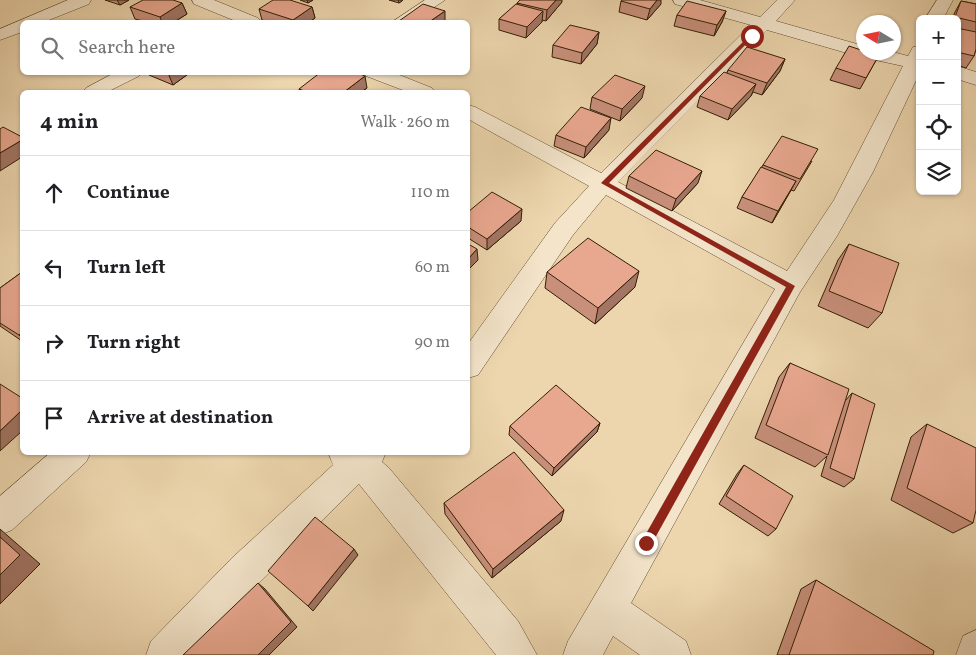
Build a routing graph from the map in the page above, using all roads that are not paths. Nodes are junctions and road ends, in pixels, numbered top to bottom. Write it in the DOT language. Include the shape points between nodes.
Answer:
graph roads {
  1 [pos="83,0"];
  2 [pos="228,0"];
  3 [pos="437,0"];
  4 [pos="681,0"];
  5 [pos="787,0"];
  6 [pos="945,0"];
  7 [pos="205,2"];
  8 [pos="936,15"];
  9 [pos="35,20"];
  10 [pos="242,20"];
  11 [pos="404,20"];
  12 [pos="764,24"];
  13 [pos="20,27"];
  14 [pos="0,35"];
  15 [pos="856,50"];
  16 [pos="901,55"];
  17 [pos="916,57"];
  18 [pos="917,60"];
  19 [pos="961,73"];
  20 [pos="126,75"];
  21 [pos="381,75"];
  22 [pos="976,79"];
  23 [pos="97,90"];
  24 [pos="420,90"];
  25 [pos="471,119"];
  26 [pos="604,183"];
  27 [pos="791,286"];
  28 [pos="470,363"];
  29 [pos="72,455"];
  30 [pos="356,456"];
  31 [pos="0,518"];
  32 [pos="609,610"];
  33 [pos="976,649"];
  34 [pos="165,655"];
  35 [pos="518,655"];
  36 [pos="582,655"];
  37 [pos="672,655"];
  38 [pos="975,655"];
  1 -- 9 [label="street"];
  2 -- 7 [label="street"];
  3 -- 11 [label="street"];
  4 -- 12 [label="street"];
  5 -- 12 [label="street"];
  6 -- 8 [label="street"];
  7 -- 10 [label="street"];
  12 -- 15 [label="street"];
  12 -- 26 [label="street"];
  13 -- 14 [label="street"];
  16 -- 17 [label="street"];
  18 -- 27 [label="street" via="875,148 818,250"];
  19 -- 22 [label="street"];
  20 -- 23 [label="street"];
  21 -- 24 [label="street"];
  25 -- 26 [label="street"];
  26 -- 27 [label="street"];
  26 -- 28 [label="street" via="549,249"];
  27 -- 32 [label="street"];
  29 -- 31 [label="street"];
  30 -- 34 [label="street"];
  30 -- 35 [label="street" via="505,634"];
  32 -- 36 [label="street"];
  32 -- 37 [label="street"];
  33 -- 38 [label="street"];
}
